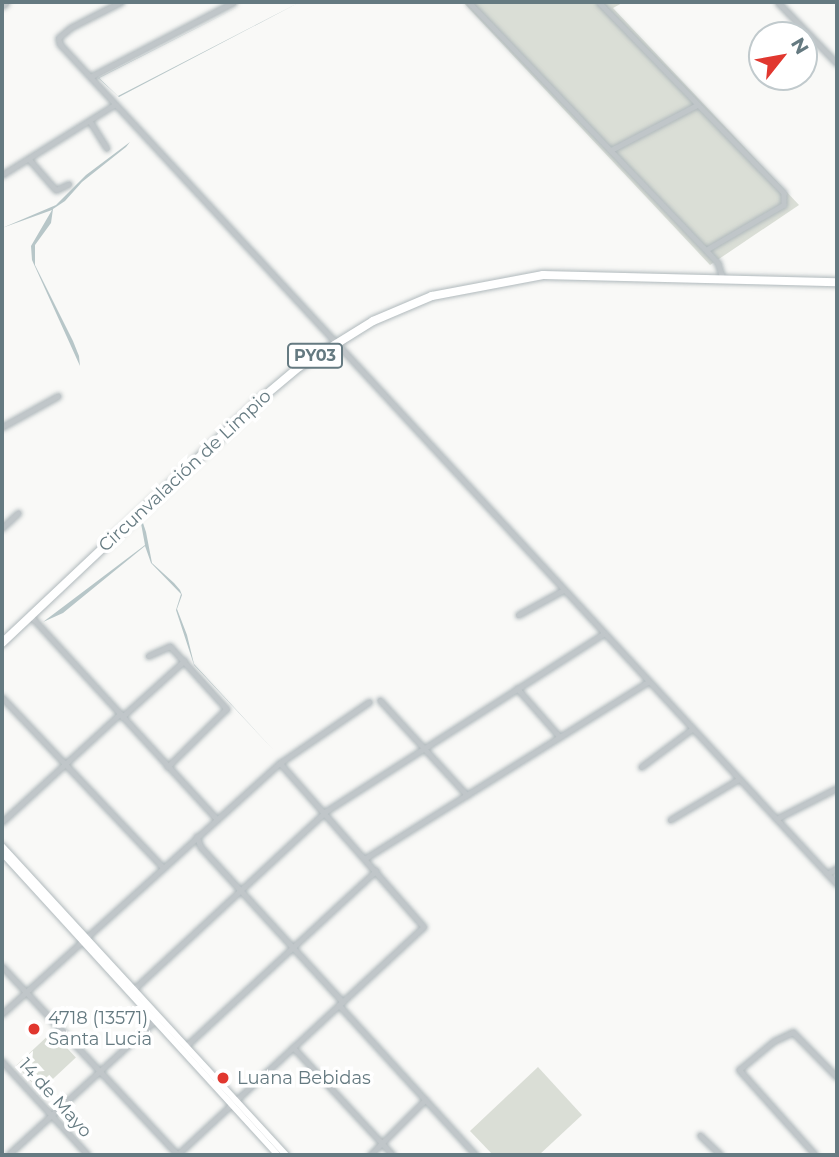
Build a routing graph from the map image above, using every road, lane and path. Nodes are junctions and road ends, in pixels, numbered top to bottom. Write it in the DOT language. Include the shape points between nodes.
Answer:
graph roads {
  1 [pos="122,2"];
  2 [pos="234,2"];
  3 [pos="469,2"];
  4 [pos="599,2"];
  5 [pos="778,2"];
  6 [pos="837,63"];
  7 [pos="90,77"];
  8 [pos="114,106"];
  9 [pos="697,106"];
  10 [pos="90,121"];
  11 [pos="107,148"];
  12 [pos="611,150"];
  13 [pos="29,159"];
  14 [pos="2,175"];
  15 [pos="69,184"];
  16 [pos="707,250"];
  17 [pos="723,278"];
  18 [pos="837,282"];
  19 [pos="334,343"];
  20 [pos="58,396"];
  21 [pos="2,427"];
  22 [pos="18,513"];
  23 [pos="2,528"];
  24 [pos="562,591"];
  25 [pos="30,615"];
  26 [pos="517,615"];
  27 [pos="603,634"];
  28 [pos="3,639"];
  29 [pos="148,656"];
  30 [pos="184,661"];
  31 [pos="648,682"];
  32 [pos="517,688"];
  33 [pos="2,697"];
  34 [pos="380,700"];
  35 [pos="369,702"];
  36 [pos="121,715"];
  37 [pos="692,729"];
  38 [pos="560,737"];
  39 [pos="424,747"];
  40 [pos="280,763"];
  41 [pos="65,764"];
  42 [pos="168,767"];
  43 [pos="641,767"];
  44 [pos="739,779"];
  45 [pos="837,788"];
  46 [pos="467,795"];
  47 [pos="325,812"];
  48 [pos="216,818"];
  49 [pos="776,819"];
  50 [pos="670,820"];
  51 [pos="2,822"];
  52 [pos="197,836"];
  53 [pos="2,846"];
  54 [pos="2,853"];
  55 [pos="366,858"];
  56 [pos="163,867"];
  57 [pos="837,868"];
  58 [pos="376,872"];
  59 [pos="827,874"];
  60 [pos="837,884"];
  61 [pos="242,892"];
  62 [pos="84,939"];
  63 [pos="293,947"];
  64 [pos="2,966"];
  65 [pos="132,991"];
  66 [pos="26,992"];
  67 [pos="341,1004"];
  68 [pos="2,1014"];
  69 [pos="158,1019"];
  70 [pos="293,1047"];
  71 [pos="184,1048"];
  72 [pos="2,1061"];
  73 [pos="101,1071"];
  74 [pos="837,1077"];
  75 [pos="425,1100"];
  76 [pos="233,1102"];
  77 [pos="52,1116"];
  78 [pos="700,1135"];
  79 [pos="383,1144"];
  80 [pos="8,1155"];
  81 [pos="88,1155"];
  82 [pos="178,1155"];
  83 [pos="278,1155"];
  84 [pos="286,1155"];
  85 [pos="370,1155"];
  86 [pos="393,1155"];
  87 [pos="475,1155"];
  88 [pos="721,1155"];
  89 [pos="815,1155"];
  1 -- 7 [label="street" via="59,38"];
  2 -- 7 [label="street"];
  3 -- 12 [label="street"];
  4 -- 9 [label="street"];
  5 -- 6 [label="street"];
  7 -- 8 [label="street"];
  8 -- 10 [label="street"];
  8 -- 19 [label="street"];
  9 -- 12 [label="street"];
  9 -- 16 [label="street" via="785,197 784,205"];
  10 -- 11 [label="street"];
  10 -- 13 [label="street"];
  12 -- 16 [label="street"];
  13 -- 14 [label="street"];
  13 -- 15 [label="street" via="54,189"];
  16 -- 17 [label="street" via="720,265"];
  17 -- 18 [label="highway, Circunvalación de Limpio / PY03"];
  17 -- 19 [label="highway, Circunvalación de Limpio / PY03" via="543,275 481,283 432,296"];
  19 -- 24 [label="street"];
  19 -- 25 [label="highway, Circunvalación de Limpio / PY03" via="262,398"];
  20 -- 21 [label="street"];
  22 -- 23 [label="street"];
  24 -- 26 [label="street"];
  24 -- 27 [label="street"];
  25 -- 28 [label="highway, Circunvalación de Limpio / PY03"];
  25 -- 36 [label="street"];
  27 -- 31 [label="street"];
  27 -- 32 [label="street"];
  29 -- 30 [label="street" via="169,645"];
  30 -- 36 [label="street"];
  30 -- 42 [label="street" via="227,709"];
  31 -- 37 [label="street"];
  31 -- 38 [label="street"];
  32 -- 38 [label="street"];
  32 -- 39 [label="street"];
  33 -- 41 [label="street"];
  34 -- 39 [label="street"];
  35 -- 40 [label="street"];
  36 -- 41 [label="street"];
  36 -- 42 [label="street"];
  37 -- 43 [label="street"];
  37 -- 44 [label="street"];
  38 -- 46 [label="street"];
  39 -- 46 [label="street"];
  39 -- 47 [label="street"];
  40 -- 47 [label="street"];
  40 -- 48 [label="street"];
  41 -- 51 [label="street"];
  41 -- 56 [label="street"];
  42 -- 48 [label="street"];
  44 -- 49 [label="street"];
  44 -- 50 [label="street"];
  45 -- 49 [label="street"];
  46 -- 55 [label="street"];
  47 -- 55 [label="street"];
  47 -- 61 [label="street"];
  48 -- 52 [label="street"];
  49 -- 59 [label="street"];
  52 -- 56 [label="street"];
  52 -- 61 [label="street" via="201,847"];
  53 -- 62 [label="street"];
  54 -- 62 [label="street"];
  55 -- 58 [label="street"];
  56 -- 62 [label="street"];
  57 -- 59 [label="street"];
  58 -- 63 [label="street"];
  58 -- 67 [label="street" via="420,918 421,932"];
  59 -- 60 [label="street"];
  61 -- 63 [label="street"];
  61 -- 65 [label="street"];
  62 -- 65 [label="street"];
  62 -- 66 [label="street"];
  63 -- 67 [label="street"];
  63 -- 71 [label="street"];
  64 -- 66 [label="street"];
  65 -- 69 [label="street"];
  66 -- 68 [label="street"];
  66 -- 73 [label="street"];
  67 -- 70 [label="street"];
  67 -- 75 [label="street"];
  69 -- 71 [label="street"];
  69 -- 73 [label="street"];
  70 -- 76 [label="street"];
  70 -- 79 [label="street"];
  71 -- 76 [label="street"];
  72 -- 77 [label="street, 14 de Mayo"];
  73 -- 77 [label="street"];
  73 -- 82 [label="street"];
  74 -- 89 [label="street" via="793,1032 739,1070"];
  75 -- 79 [label="street"];
  75 -- 87 [label="street"];
  76 -- 82 [label="street"];
  76 -- 83 [label="street"];
  76 -- 84 [label="street"];
  77 -- 80 [label="street"];
  77 -- 81 [label="street, 14 de Mayo"];
  78 -- 88 [label="street"];
  79 -- 85 [label="street"];
  79 -- 86 [label="street"];
}
